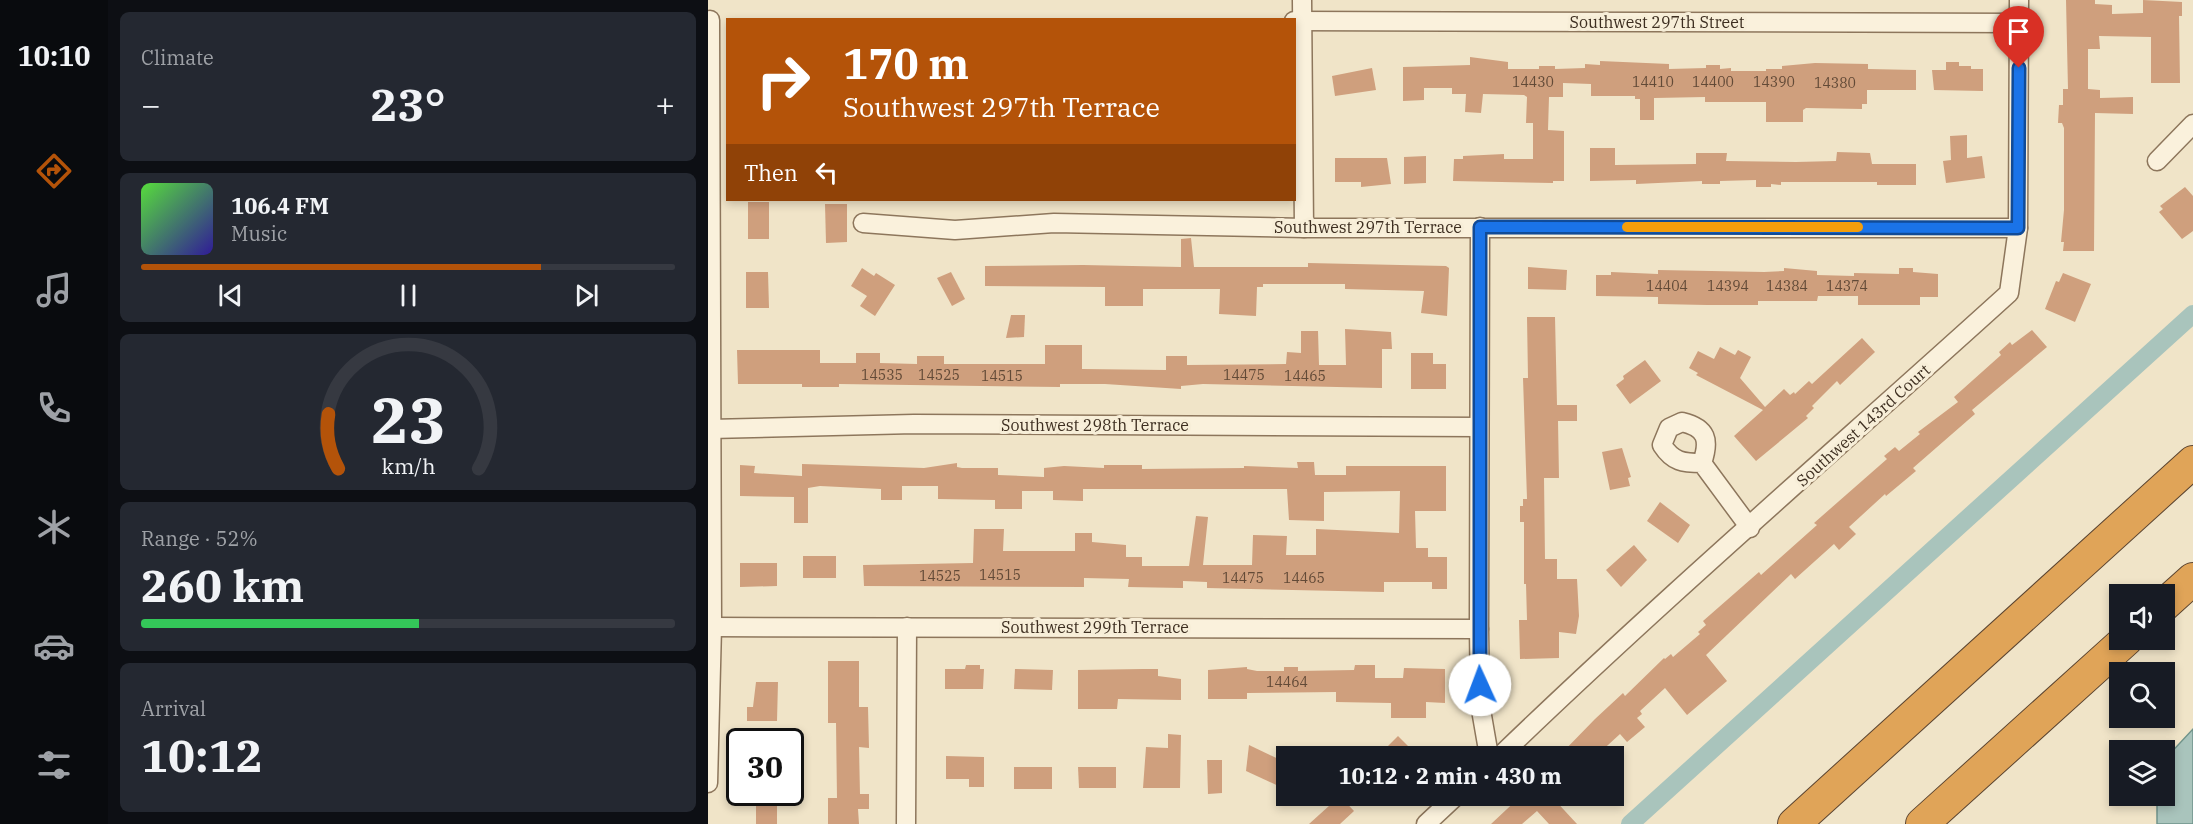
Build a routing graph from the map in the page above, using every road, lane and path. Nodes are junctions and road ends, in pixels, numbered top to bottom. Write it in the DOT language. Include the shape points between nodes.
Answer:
graph roads {
  1 [pos="1302,0"];
  2 [pos="2019,0"];
  3 [pos="715,20"];
  4 [pos="1298,21"];
  5 [pos="2019,23"];
  6 [pos="2193,124"];
  7 [pos="2157,161"];
  8 [pos="863,223"];
  9 [pos="1480,227"];
  10 [pos="1304,228"];
  11 [pos="2018,228"];
  12 [pos="1479,427"];
  13 [pos="710,429"];
  14 [pos="2193,462"];
  15 [pos="1702,463"];
  16 [pos="1750,528"];
  17 [pos="2193,579"];
  18 [pos="2175,595"];
  19 [pos="712,627"];
  20 [pos="907,627"];
  21 [pos="1479,629"];
  22 [pos="2115,650"];
  23 [pos="1487,746"];
  24 [pos="1510,746"];
  25 [pos="708,783"];
  26 [pos="1445,806"];
  27 [pos="906,824"];
  28 [pos="1426,824"];
  29 [pos="1794,824"];
  30 [pos="1922,824"];
  1 -- 4 [label="street"];
  2 -- 5 [label="street, Southwest 143rd Court"];
  3 -- 13 [label="street"];
  4 -- 5 [label="street, Southwest 297th Street"];
  4 -- 10 [label="street"];
  5 -- 11 [label="street, Southwest 143rd Court"];
  6 -- 7 [label="street"];
  8 -- 10 [label="street, Southwest 297th Terrace" via="955,230 1054,223"];
  9 -- 10 [label="street, Southwest 297th Terrace"];
  9 -- 11 [label="street, Southwest 297th Terrace"];
  9 -- 12 [label="street"];
  11 -- 16 [label="street, Southwest 143rd Court" via="2009,293"];
  12 -- 13 [label="street, Southwest 298th Terrace" via="914,424"];
  12 -- 21 [label="street"];
  13 -- 19 [label="street"];
  14 -- 29 [label="highway"];
  15 -- 16 [label="street"];
  16 -- 24 [label="street, Southwest 143rd Court" via="1621,639"];
  17 -- 18 [label="highway"];
  19 -- 20 [label="street, Southwest 299th Terrace"];
  19 -- 25 [label="street"];
  20 -- 21 [label="street, Southwest 299th Terrace"];
  20 -- 27 [label="street"];
  21 -- 23 [label="street" via="1480,704"];
  22 -- 30 [label="highway"];
  26 -- 28 [label="street"];
}
